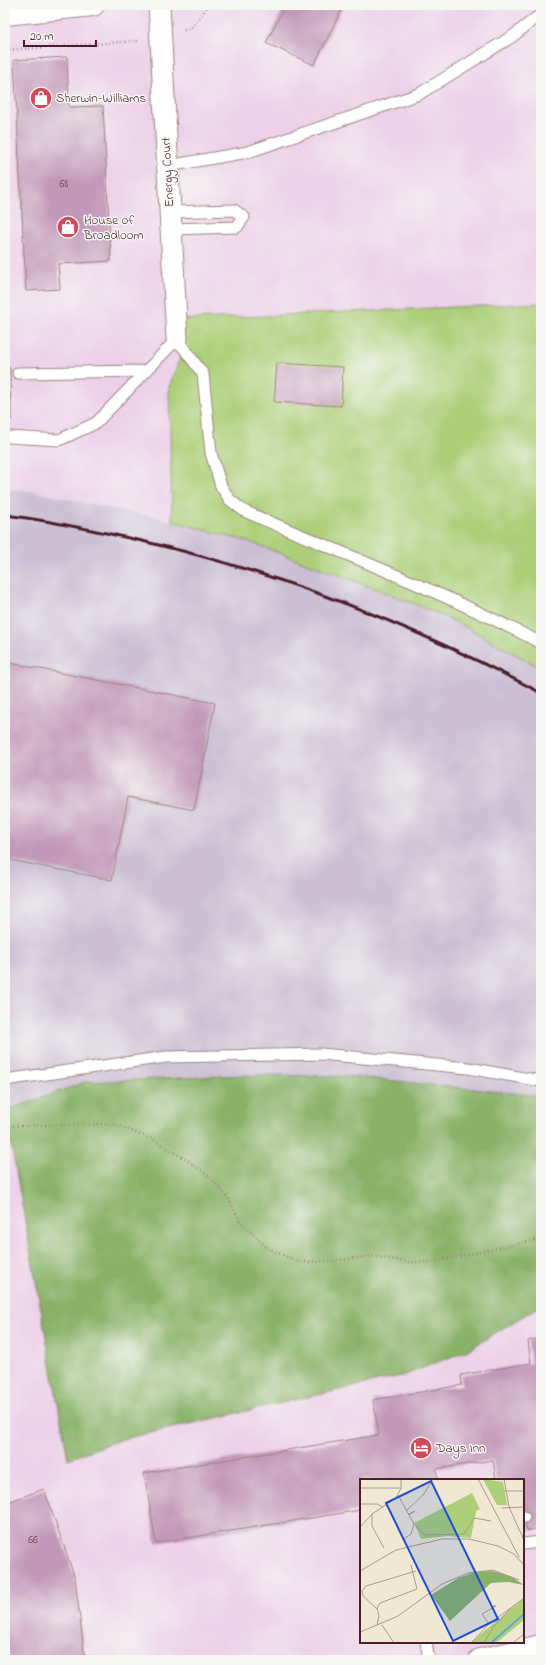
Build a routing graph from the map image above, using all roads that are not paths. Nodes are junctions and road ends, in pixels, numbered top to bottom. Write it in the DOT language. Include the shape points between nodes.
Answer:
graph roads {
  1 [pos="93,5"];
  2 [pos="159,5"];
  3 [pos="5,14"];
  4 [pos="541,14"];
  5 [pos="168,166"];
  6 [pos="171,221"];
  7 [pos="177,339"];
  8 [pos="146,371"];
  9 [pos="18,373"];
  10 [pos="8,437"];
  11 [pos="541,643"];
  12 [pos="5,1080"];
  13 [pos="541,1081"];
  14 [pos="541,1542"];
  15 [pos="524,1544"];
  16 [pos="426,1643"];
  17 [pos="538,1651"];
  18 [pos="429,1660"];
  19 [pos="480,1660"];
  1 -- 3 [label="main road"];
  2 -- 5 [label="street, Energy Court"];
  4 -- 5 [label="lane" via="514,36 419,94 248,152"];
  5 -- 6 [label="street, Energy Court"];
  6 -- 6 [label="lane" via="237,227 244,217 234,210"];
  6 -- 7 [label="street, Energy Court"];
  7 -- 8 [label="lane"];
  7 -- 11 [label="lane" via="203,374 211,453 220,486 230,500 244,512 433,590"];
  8 -- 9 [label="lane"];
  8 -- 10 [label="lane" via="96,423 59,440"];
  12 -- 13 [label="lane" via="166,1057 321,1054 468,1068"];
  14 -- 15 [label="lane"];
  16 -- 18 [label="lane"];
  17 -- 19 [label="main road"];
}
